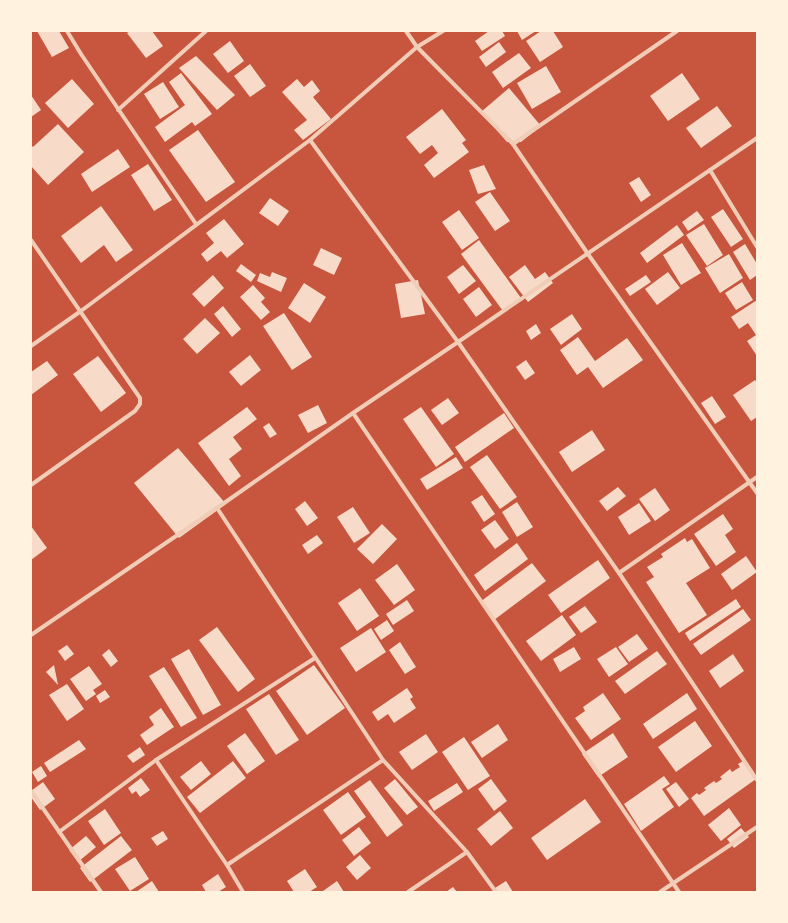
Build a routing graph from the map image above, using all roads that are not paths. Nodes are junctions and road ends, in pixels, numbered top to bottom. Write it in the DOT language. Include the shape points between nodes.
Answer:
graph roads {
  1 [pos="67,31"];
  2 [pos="206,31"];
  3 [pos="406,31"];
  4 [pos="443,31"];
  5 [pos="677,31"];
  6 [pos="417,47"];
  7 [pos="118,110"];
  8 [pos="757,138"];
  9 [pos="310,140"];
  10 [pos="513,144"];
  11 [pos="710,170"];
  12 [pos="196,224"];
  13 [pos="31,240"];
  14 [pos="757,247"];
  15 [pos="588,254"];
  16 [pos="81,311"];
  17 [pos="458,342"];
  18 [pos="31,346"];
  19 [pos="353,412"];
  20 [pos="757,477"];
  21 [pos="750,482"];
  22 [pos="31,485"];
  23 [pos="757,493"];
  24 [pos="217,508"];
  25 [pos="620,573"];
  26 [pos="31,635"];
  27 [pos="315,658"];
  28 [pos="156,760"];
  29 [pos="384,760"];
  30 [pos="757,780"];
  31 [pos="31,791"];
  32 [pos="757,827"];
  33 [pos="60,832"];
  34 [pos="466,852"];
  35 [pos="227,865"];
  36 [pos="673,883"];
  37 [pos="101,892"];
  38 [pos="243,892"];
  39 [pos="408,892"];
  40 [pos="496,892"];
  41 [pos="660,892"];
  42 [pos="679,892"];
  1 -- 7 [label="street"];
  2 -- 7 [label="street"];
  3 -- 6 [label="street"];
  4 -- 6 [label="street"];
  5 -- 10 [label="street"];
  6 -- 9 [label="street"];
  6 -- 10 [label="street"];
  7 -- 12 [label="street"];
  8 -- 11 [label="street"];
  9 -- 12 [label="street"];
  9 -- 17 [label="street"];
  10 -- 15 [label="street"];
  11 -- 14 [label="street"];
  11 -- 15 [label="street"];
  12 -- 16 [label="street"];
  13 -- 16 [label="street"];
  15 -- 17 [label="street"];
  15 -- 21 [label="street"];
  16 -- 18 [label="street"];
  16 -- 22 [label="street" via="140,398 140,404 136,411"];
  17 -- 19 [label="street"];
  17 -- 25 [label="street"];
  19 -- 24 [label="street"];
  19 -- 36 [label="street"];
  20 -- 21 [label="street"];
  21 -- 23 [label="street"];
  21 -- 25 [label="street"];
  24 -- 26 [label="street"];
  24 -- 27 [label="street"];
  25 -- 30 [label="street"];
  27 -- 28 [label="street"];
  27 -- 29 [label="street"];
  28 -- 33 [label="street"];
  28 -- 35 [label="street"];
  29 -- 34 [label="street"];
  29 -- 35 [label="street"];
  31 -- 33 [label="street"];
  32 -- 36 [label="street"];
  33 -- 37 [label="street"];
  34 -- 39 [label="street"];
  34 -- 40 [label="street"];
  35 -- 38 [label="street"];
  36 -- 41 [label="street"];
  36 -- 42 [label="street"];
}
